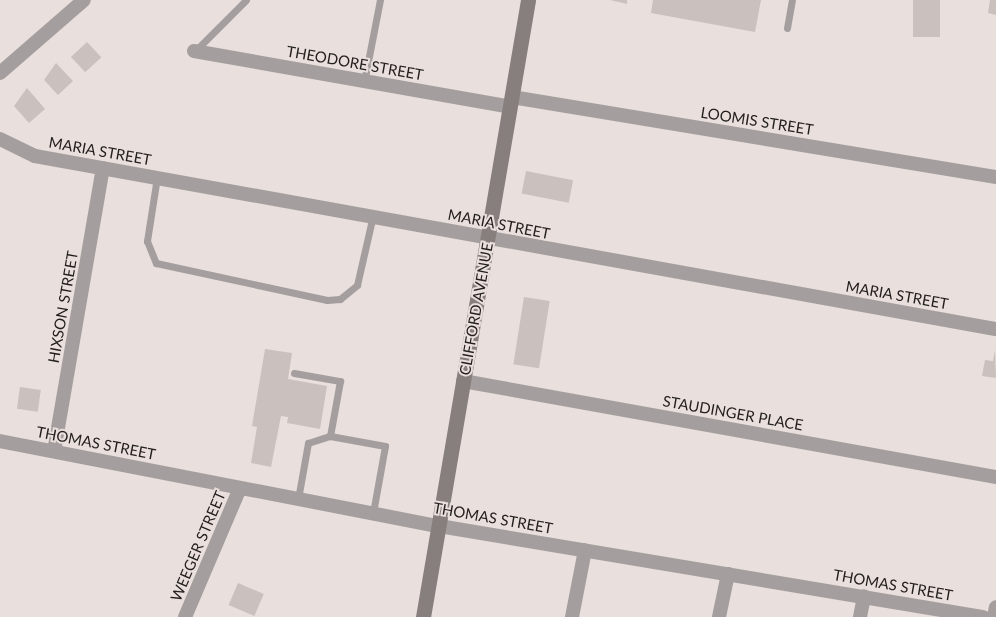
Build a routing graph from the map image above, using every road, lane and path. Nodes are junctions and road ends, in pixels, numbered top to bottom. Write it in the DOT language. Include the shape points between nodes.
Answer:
graph roads {
  1 [pos="84,0"];
  2 [pos="246,0"];
  3 [pos="380,0"];
  4 [pos="528,0"];
  5 [pos="792,0"];
  6 [pos="787,28"];
  7 [pos="194,51"];
  8 [pos="0,73"];
  9 [pos="364,82"];
  10 [pos="511,102"];
  11 [pos="0,139"];
  12 [pos="104,168"];
  13 [pos="157,177"];
  14 [pos="996,177"];
  15 [pos="373,215"];
  16 [pos="488,239"];
  17 [pos="996,328"];
  18 [pos="294,373"];
  19 [pos="464,381"];
  20 [pos="330,436"];
  21 [pos="0,441"];
  22 [pos="54,451"];
  23 [pos="996,477"];
  24 [pos="240,488"];
  25 [pos="298,499"];
  26 [pos="372,513"];
  27 [pos="439,526"];
  28 [pos="585,550"];
  29 [pos="728,574"];
  30 [pos="864,596"];
  31 [pos="996,607"];
  32 [pos="185,617"];
  33 [pos="423,617"];
  34 [pos="572,617"];
  35 [pos="719,617"];
  36 [pos="860,617"];
  37 [pos="983,617"];
  38 [pos="994,617"];
  1 -- 8 [label="street"];
  2 -- 7 [label="lane"];
  3 -- 9 [label="lane"];
  4 -- 10 [label="main road, CLIFFORD AVENUE"];
  5 -- 6 [label="lane"];
  7 -- 9 [label="street, THEODORE STREET"];
  9 -- 10 [label="street, THEODORE STREET"];
  10 -- 14 [label="street, LOOMIS STREET"];
  10 -- 16 [label="main road, CLIFFORD AVENUE"];
  11 -- 12 [label="street, MARIA STREET" via="23,153"];
  12 -- 13 [label="street, MARIA STREET"];
  12 -- 22 [label="street, HIXSON STREET"];
  13 -- 15 [label="street, MARIA STREET"];
  13 -- 15 [label="lane" via="147,241 156,263 327,300 340,299 357,285"];
  15 -- 16 [label="street, MARIA STREET"];
  16 -- 17 [label="street, MARIA STREET"];
  16 -- 19 [label="main road, CLIFFORD AVENUE"];
  18 -- 20 [label="lane" via="340,381"];
  19 -- 23 [label="street, STAUDINGER PLACE"];
  19 -- 27 [label="main road, CLIFFORD AVENUE"];
  20 -- 25 [label="lane" via="308,443"];
  20 -- 26 [label="lane" via="384,446"];
  21 -- 22 [label="street, THOMAS STREET"];
  22 -- 24 [label="street, THOMAS STREET"];
  24 -- 25 [label="street, THOMAS STREET"];
  24 -- 32 [label="street, WEEGER STREET"];
  25 -- 26 [label="street, THOMAS STREET"];
  26 -- 27 [label="street, THOMAS STREET"];
  27 -- 28 [label="street, THOMAS STREET"];
  27 -- 33 [label="main road, CLIFFORD AVENUE"];
  28 -- 29 [label="street, THOMAS STREET"];
  28 -- 34 [label="street"];
  29 -- 30 [label="street, THOMAS STREET"];
  29 -- 35 [label="street"];
  30 -- 36 [label="street"];
  30 -- 37 [label="street, THOMAS STREET"];
  31 -- 38 [label="street"];
}
